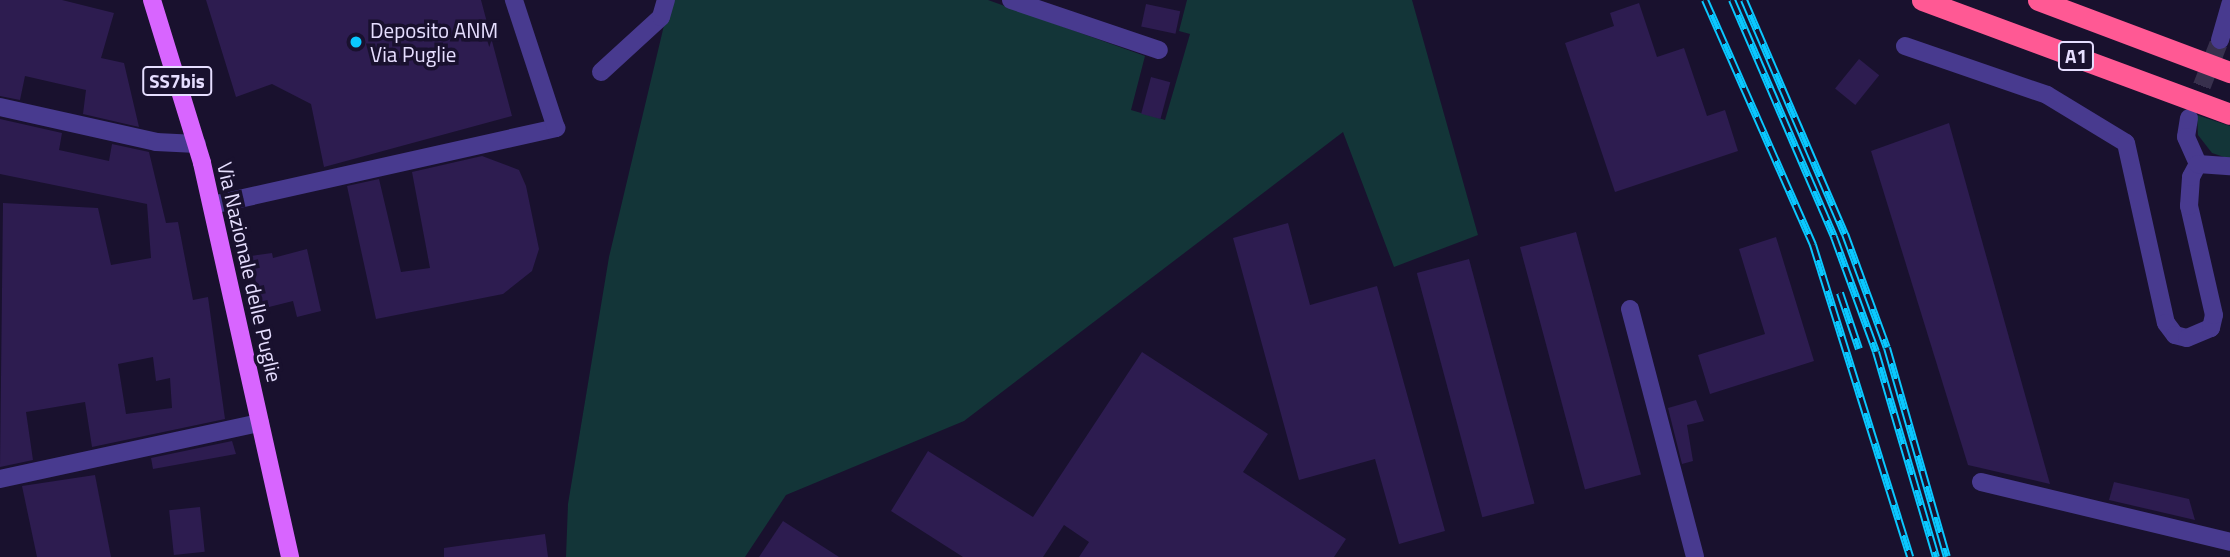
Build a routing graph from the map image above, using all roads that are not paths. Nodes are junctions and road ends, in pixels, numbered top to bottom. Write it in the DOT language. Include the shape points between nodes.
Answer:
graph roads {
  1 [pos="152,0"];
  2 [pos="514,0"];
  3 [pos="666,0"];
  4 [pos="1011,0"];
  5 [pos="1922,0"];
  6 [pos="2038,0"];
  7 [pos="1034,4"];
  8 [pos="2230,4"];
  9 [pos="2220,40"];
  10 [pos="1905,46"];
  11 [pos="1159,50"];
  12 [pos="601,72"];
  13 [pos="2230,72"];
  14 [pos="0,107"];
  15 [pos="2230,114"];
  16 [pos="2189,118"];
  17 [pos="197,144"];
  18 [pos="2198,164"];
  19 [pos="2230,166"];
  20 [pos="212,205"];
  21 [pos="1630,309"];
  22 [pos="260,423"];
  23 [pos="0,479"];
  24 [pos="1981,482"];
  25 [pos="2230,542"];
  26 [pos="290,557"];
  27 [pos="1695,557"];
  1 -- 17 [label="main road, Via Nazionale delle Puglie / SS7bis"];
  2 -- 20 [label="street" via="556,128"];
  3 -- 12 [label="street" via="661,17"];
  4 -- 7 [label="street"];
  5 -- 15 [label="highway, A1"];
  6 -- 13 [label="highway, A1"];
  7 -- 11 [label="street"];
  8 -- 9 [label="street"];
  10 -- 18 [label="street" via="2047,95 2126,143 2166,323 2175,335 2187,338 2211,328 2214,315 2189,206 2191,177"];
  14 -- 17 [label="street" via="156,142"];
  16 -- 18 [label="street" via="2186,137"];
  17 -- 20 [label="main road, Via Nazionale delle Puglie / SS7bis"];
  18 -- 19 [label="street"];
  20 -- 22 [label="main road, Via Nazionale delle Puglie / SS7bis"];
  21 -- 27 [label="street"];
  22 -- 23 [label="street"];
  22 -- 26 [label="main road, Via Nazionale delle Puglie / SS7bis"];
  24 -- 25 [label="street"];
}
